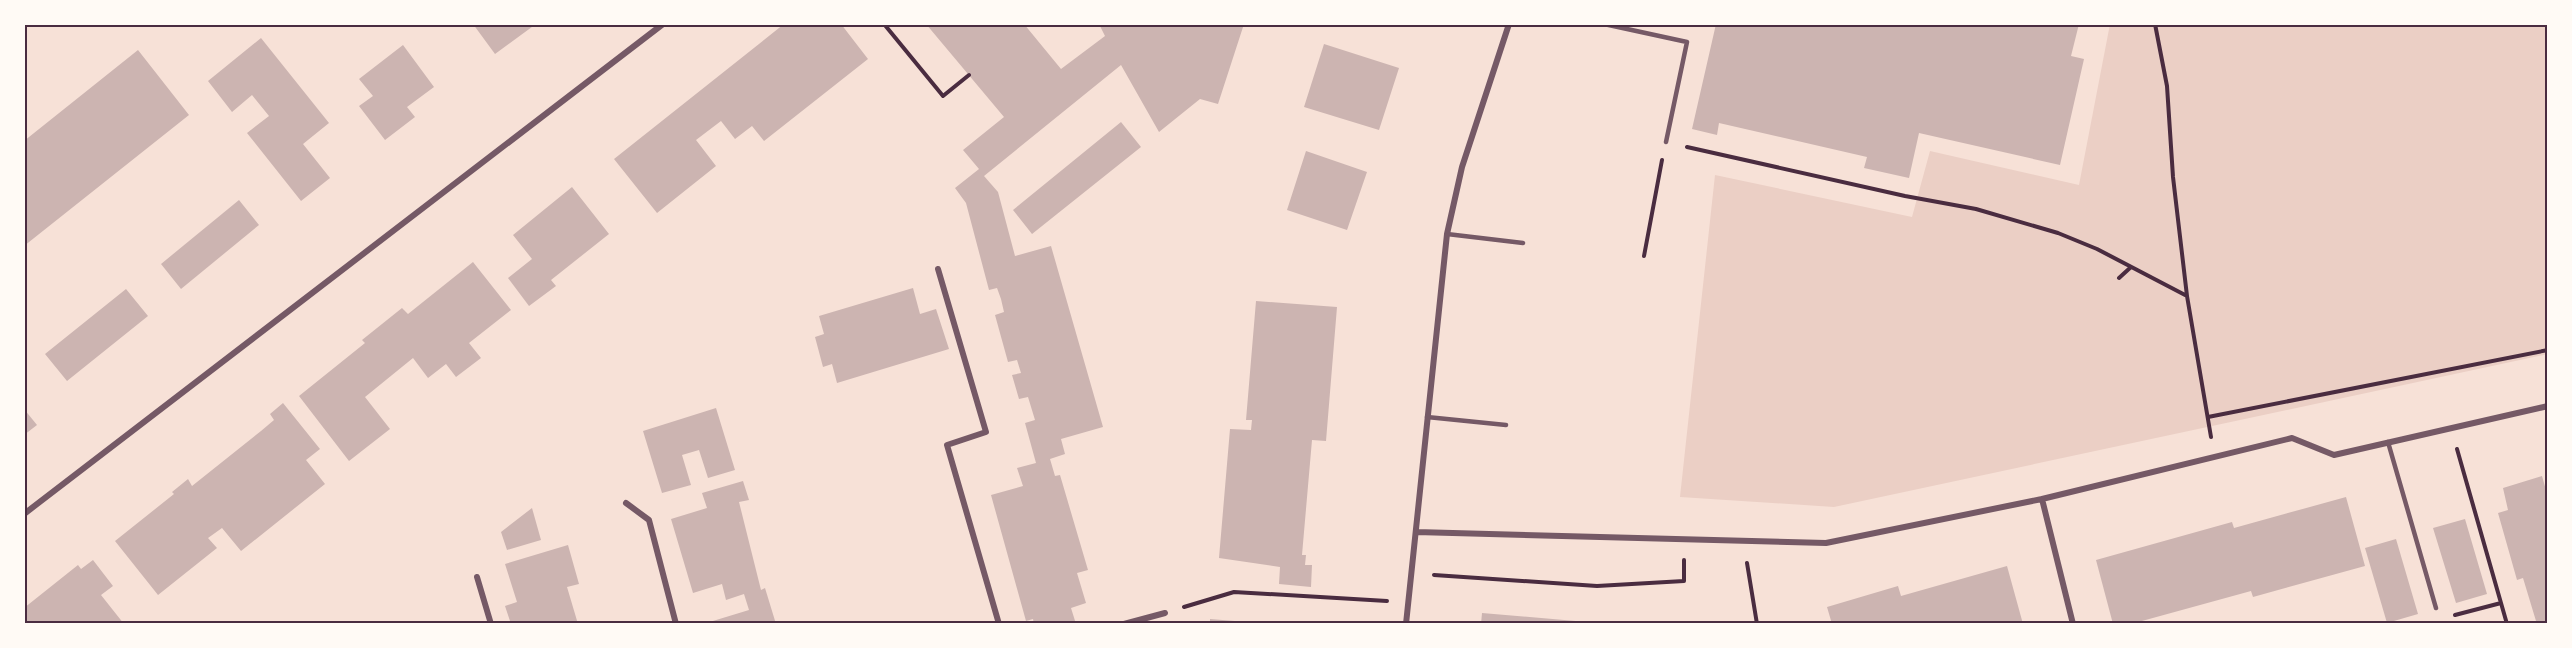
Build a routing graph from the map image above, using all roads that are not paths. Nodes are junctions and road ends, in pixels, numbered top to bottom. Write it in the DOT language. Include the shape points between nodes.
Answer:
graph roads {
  1 [pos="663,24"];
  2 [pos="1509,24"];
  3 [pos="1604,24"];
  4 [pos="1666,142"];
  5 [pos="1447,234"];
  6 [pos="1523,243"];
  7 [pos="938,269"];
  8 [pos="2548,406"];
  9 [pos="1427,417"];
  10 [pos="1506,425"];
  11 [pos="2388,442"];
  12 [pos="2042,499"];
  13 [pos="626,503"];
  14 [pos="24,514"];
  15 [pos="1416,532"];
  16 [pos="477,577"];
  17 [pos="2436,608"];
  18 [pos="1165,613"];
  19 [pos="491,624"];
  20 [pos="676,624"];
  21 [pos="999,624"];
  22 [pos="1124,624"];
  23 [pos="1406,624"];
  24 [pos="2073,624"];
  1 -- 14 [label="street"];
  2 -- 5 [label="street" via="1462,167"];
  3 -- 4 [label="lane" via="1687,42"];
  5 -- 6 [label="lane"];
  5 -- 9 [label="street"];
  7 -- 21 [label="street" via="986,432 947,445"];
  8 -- 11 [label="street"];
  9 -- 10 [label="lane"];
  9 -- 15 [label="street"];
  11 -- 12 [label="street" via="2334,455 2292,438"];
  11 -- 17 [label="lane"];
  12 -- 15 [label="street" via="1826,543"];
  12 -- 24 [label="street"];
  13 -- 20 [label="street" via="649,520"];
  15 -- 23 [label="street"];
  16 -- 19 [label="street"];
  18 -- 22 [label="street"];
}
